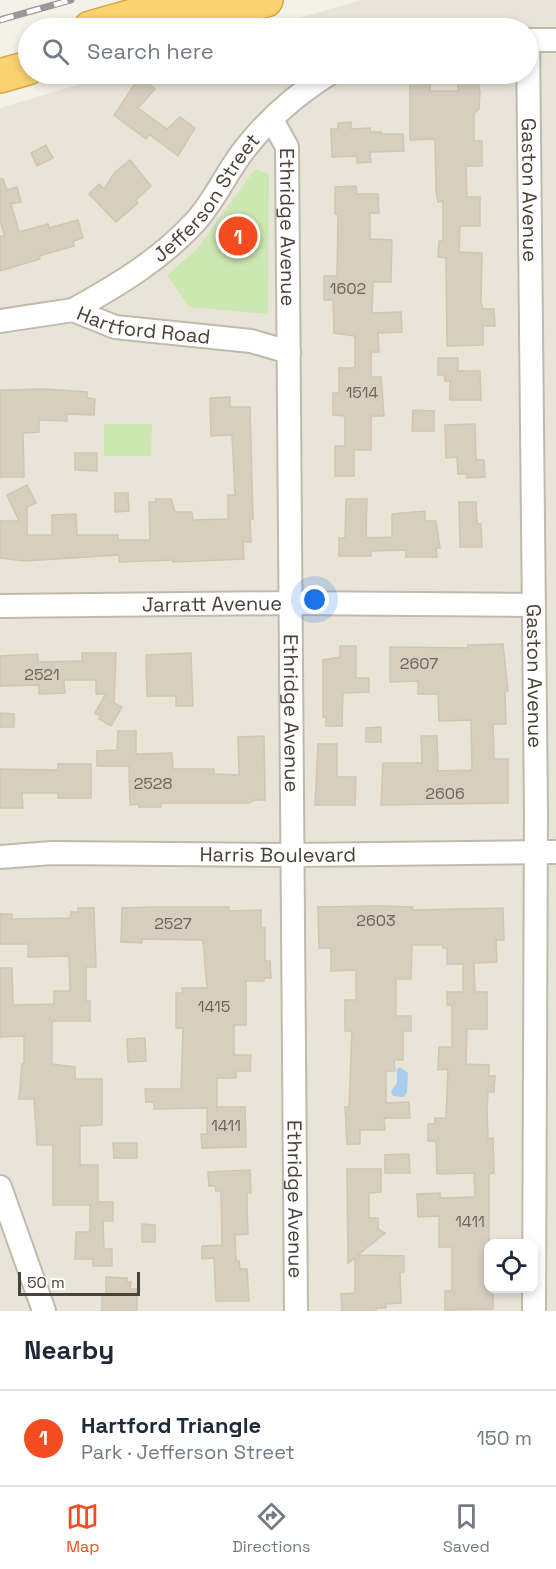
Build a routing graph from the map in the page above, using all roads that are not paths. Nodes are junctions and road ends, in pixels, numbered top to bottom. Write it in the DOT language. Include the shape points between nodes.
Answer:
graph roads {
  1 [pos="190,0"];
  2 [pos="266,0"];
  3 [pos="126,18"];
  4 [pos="202,18"];
  5 [pos="538,40"];
  6 [pos="556,40"];
  7 [pos="18,49"];
  8 [pos="0,54"];
  9 [pos="18,71"];
  10 [pos="0,76"];
  11 [pos="313,84"];
  12 [pos="528,84"];
  13 [pos="272,120"];
  14 [pos="73,310"];
  15 [pos="0,321"];
  16 [pos="289,352"];
  17 [pos="291,603"];
  18 [pos="532,605"];
  19 [pos="0,606"];
  20 [pos="546,851"];
  21 [pos="293,855"];
  22 [pos="0,857"];
  23 [pos="0,1187"];
  24 [pos="44,1311"];
  25 [pos="296,1311"];
  26 [pos="534,1311"];
  1 -- 3 [label="highway"];
  2 -- 4 [label="highway"];
  5 -- 6 [label="street"];
  7 -- 8 [label="highway"];
  9 -- 10 [label="highway"];
  11 -- 13 [label="street, Jefferson Street"];
  12 -- 18 [label="street, Gaston Avenue"];
  13 -- 14 [label="street, Jefferson Street" via="244,150 197,220 178,240 154,262"];
  13 -- 16 [label="street, Ethridge Avenue" via="287,147"];
  14 -- 15 [label="street, Hartford Road"];
  14 -- 16 [label="street, Hartford Road" via="115,327 251,342"];
  16 -- 17 [label="street, Ethridge Avenue"];
  17 -- 18 [label="street, Jarratt Avenue"];
  17 -- 19 [label="street, Jarratt Avenue"];
  17 -- 21 [label="street, Ethridge Avenue"];
  18 -- 20 [label="street, Gaston Avenue"];
  20 -- 21 [label="street, Harris Boulevard"];
  20 -- 26 [label="street, Gaston Avenue"];
  21 -- 22 [label="street, Harris Boulevard" via="52,853"];
  21 -- 25 [label="street, Ethridge Avenue"];
  23 -- 24 [label="street"];
}
